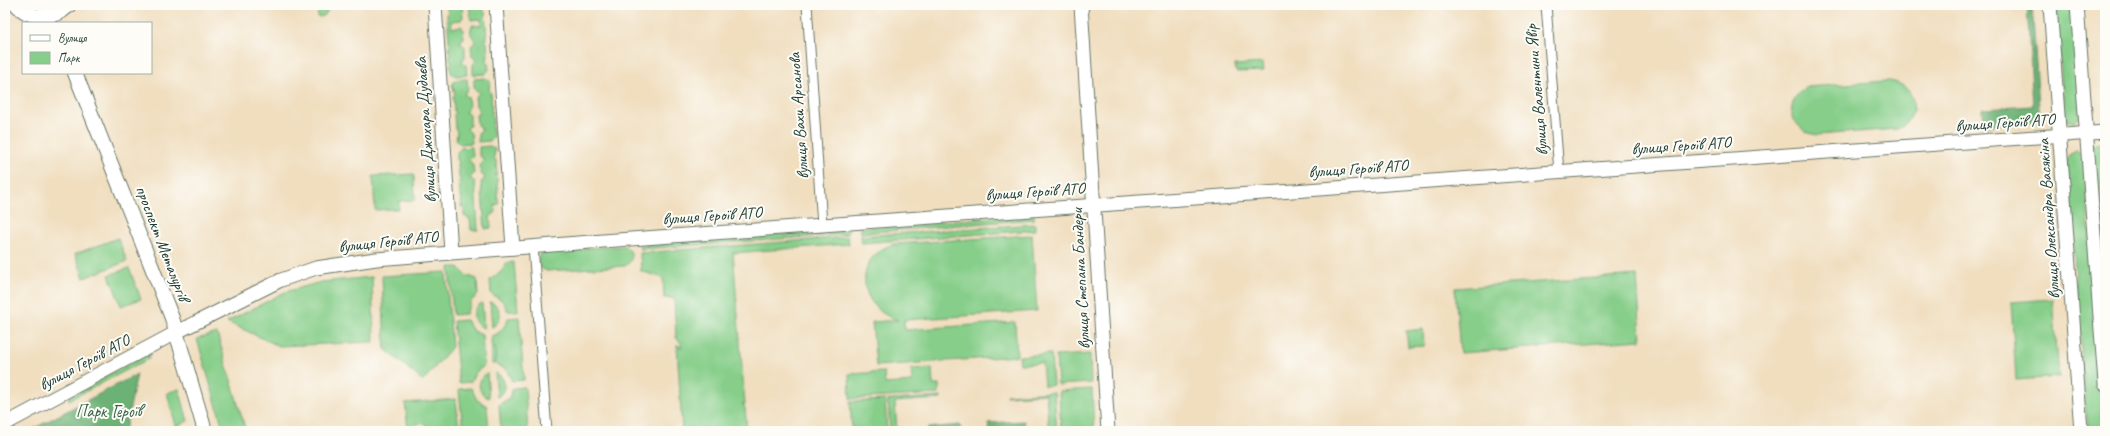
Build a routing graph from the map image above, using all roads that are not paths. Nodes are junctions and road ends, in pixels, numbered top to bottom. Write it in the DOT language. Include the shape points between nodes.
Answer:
graph roads {
  1 [pos="17,5"];
  2 [pos="435,5"];
  3 [pos="496,5"];
  4 [pos="807,5"];
  5 [pos="1081,5"];
  6 [pos="1546,5"];
  7 [pos="2050,5"];
  8 [pos="2077,5"];
  9 [pos="68,6"];
  10 [pos="39,19"];
  11 [pos="64,22"];
  12 [pos="75,74"];
  13 [pos="2105,132"];
  14 [pos="2086,133"];
  15 [pos="2061,136"];
  16 [pos="1559,172"];
  17 [pos="1094,205"];
  18 [pos="822,225"];
  19 [pos="533,246"];
  20 [pos="513,248"];
  21 [pos="451,252"];
  22 [pos="177,332"];
  23 [pos="2105,384"];
  24 [pos="5,424"];
  25 [pos="205,431"];
  26 [pos="547,431"];
  27 [pos="1108,431"];
  28 [pos="2081,431"];
  1 -- 10 [label="main road"];
  2 -- 21 [label="street, вулиця Джохара Дудаєва"];
  3 -- 20 [label="street"];
  4 -- 18 [label="street, вулиця Вахи Арсанова"];
  5 -- 17 [label="street, вулиця Степана Бандери"];
  6 -- 16 [label="street, вулиця Валентини Явір"];
  7 -- 15 [label="street, вулиця Олександра Васякіна"];
  8 -- 14 [label="street"];
  9 -- 10 [label="main road"];
  9 -- 11 [label="main road"];
  12 -- 22 [label="main road, проспект Металургів"];
  13 -- 14 [label="street, вулиця Героїв АТО"];
  14 -- 15 [label="street, вулиця Героїв АТО"];
  14 -- 23 [label="street"];
  15 -- 16 [label="street, вулиця Героїв АТО"];
  15 -- 28 [label="street, вулиця Олександра Васякіна"];
  16 -- 17 [label="street, вулиця Героїв АТО"];
  17 -- 18 [label="street, вулиця Героїв АТО"];
  17 -- 27 [label="street, вулиця Степана Бандери"];
  18 -- 19 [label="street, вулиця Героїв АТО"];
  19 -- 20 [label="street, вулиця Героїв АТО"];
  19 -- 26 [label="street"];
  20 -- 21 [label="street, вулиця Героїв АТО"];
  21 -- 22 [label="street, вулиця Героїв АТО" via="316,268 281,280"];
  22 -- 24 [label="street, вулиця Героїв АТО"];
  22 -- 25 [label="main road, проспект Металургів"];
}
